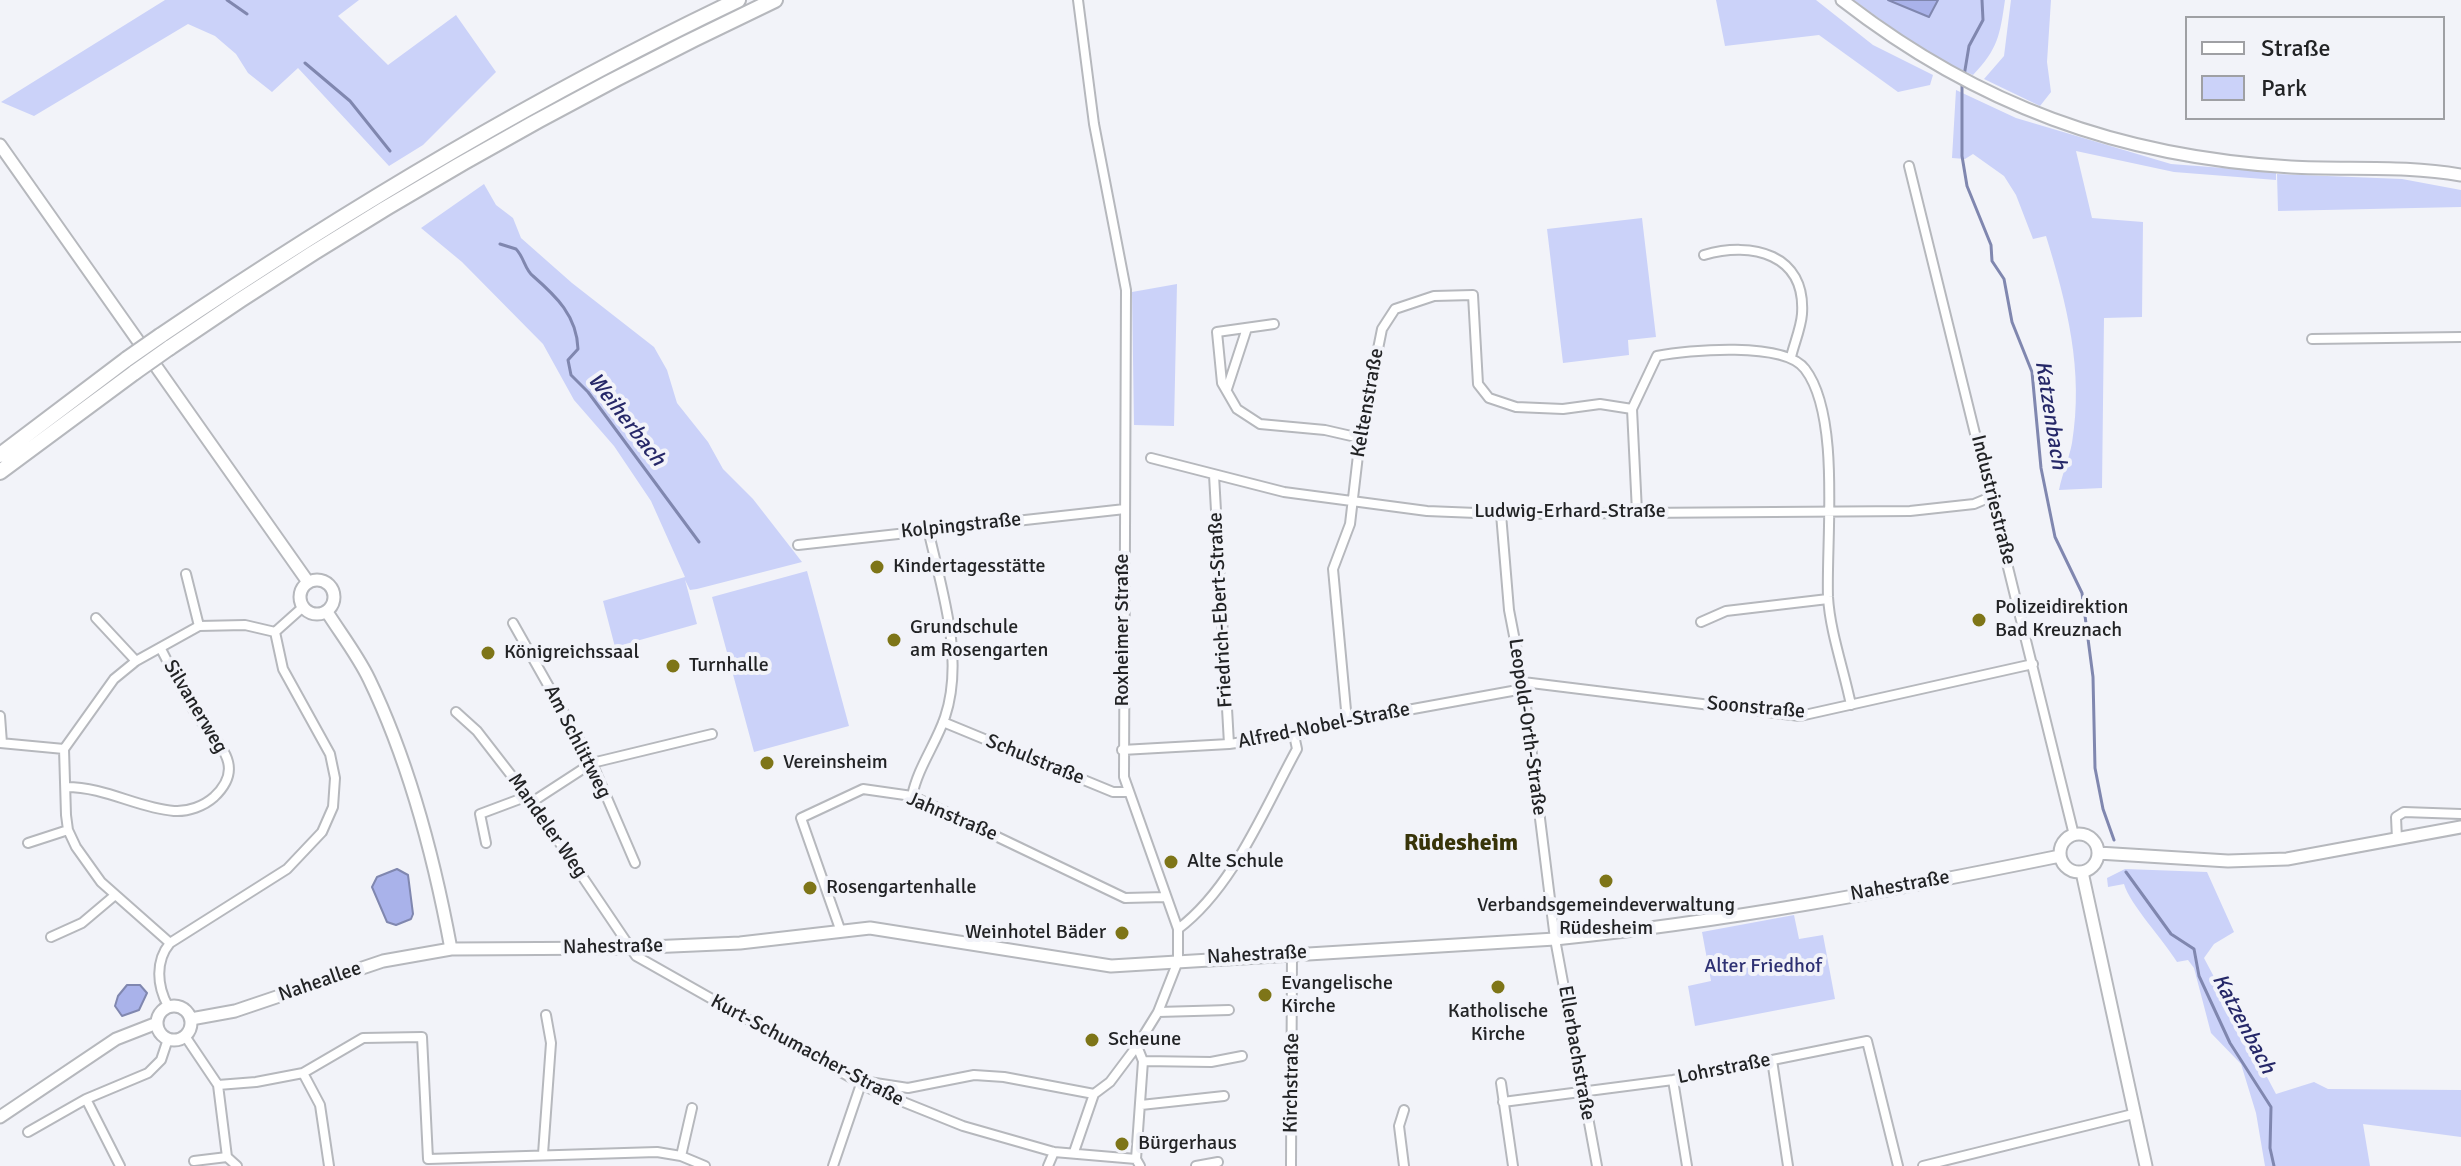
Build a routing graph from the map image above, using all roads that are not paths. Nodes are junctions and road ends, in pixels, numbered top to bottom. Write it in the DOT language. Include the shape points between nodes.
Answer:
graph roads {
  1 [pos="738,0"];
  2 [pos="775,0"];
  3 [pos="1078,0"];
  4 [pos="1842,0"];
  5 [pos="0,145"];
  6 [pos="1909,166"];
  7 [pos="2461,175"];
  8 [pos="1704,255"];
  9 [pos="1274,324"];
  10 [pos="1247,328"];
  11 [pos="2461,337"];
  12 [pos="2312,339"];
  13 [pos="164,342"];
  14 [pos="1791,357"];
  15 [pos="131,365"];
  16 [pos="1227,389"];
  17 [pos="1632,409"];
  18 [pos="1360,438"];
  19 [pos="0,455"];
  20 [pos="1151,458"];
  21 [pos="0,472"];
  22 [pos="1214,475"];
  23 [pos="1993,496"];
  24 [pos="1353,503"];
  25 [pos="1125,509"];
  26 [pos="1830,510"];
  27 [pos="1637,512"];
  28 [pos="1501,514"];
  29 [pos="928,529"];
  30 [pos="798,545"];
  31 [pos="186,574"];
  32 [pos="308,582"];
  33 [pos="1828,599"];
  34 [pos="303,607"];
  35 [pos="327,612"];
  36 [pos="96,618"];
  37 [pos="1701,622"];
  38 [pos="513,623"];
  39 [pos="199,626"];
  40 [pos="275,632"];
  41 [pos="161,649"];
  42 [pos="136,661"];
  43 [pos="2033,664"];
  44 [pos="1523,686"];
  45 [pos="1851,705"];
  46 [pos="456,712"];
  47 [pos="0,716"];
  48 [pos="1347,721"];
  49 [pos="943,722"];
  50 [pos="712,734"];
  51 [pos="1294,735"];
  52 [pos="1,743"];
  53 [pos="1229,744"];
  54 [pos="64,749"];
  55 [pos="1122,750"];
  56 [pos="592,763"];
  57 [pos="66,787"];
  58 [pos="1128,792"];
  59 [pos="912,796"];
  60 [pos="530,799"];
  61 [pos="2461,814"];
  62 [pos="2461,827"];
  63 [pos="68,830"];
  64 [pos="2074,835"];
  65 [pos="2397,839"];
  66 [pos="28,843"];
  67 [pos="486,843"];
  68 [pos="2098,853"];
  69 [pos="2060,856"];
  70 [pos="635,863"];
  71 [pos="2082,872"];
  72 [pos="114,896"];
  73 [pos="1166,897"];
  74 [pos="840,929"];
  75 [pos="1178,929"];
  76 [pos="51,937"];
  77 [pos="1555,939"];
  78 [pos="170,943"];
  79 [pos="627,948"];
  80 [pos="451,949"];
  81 [pos="1292,953"];
  82 [pos="1178,961"];
  83 [pos="168,1006"];
  84 [pos="1229,1010"];
  85 [pos="1158,1012"];
  86 [pos="546,1015"];
  87 [pos="191,1019"];
  88 [pos="157,1023"];
  89 [pos="185,1036"];
  90 [pos="168,1039"];
  91 [pos="1137,1046"];
  92 [pos="1242,1056"];
  93 [pos="1772,1060"];
  94 [pos="1143,1061"];
  95 [pos="303,1073"];
  96 [pos="1673,1080"];
  97 [pos="862,1081"];
  98 [pos="1501,1083"];
  99 [pos="218,1085"];
  100 [pos="1582,1090"];
  101 [pos="1094,1094"];
  102 [pos="1224,1096"];
  103 [pos="86,1099"];
  104 [pos="1503,1102"];
  105 [pos="1141,1105"];
  106 [pos="692,1108"];
  107 [pos="1404,1110"];
  108 [pos="2133,1114"];
  109 [pos="0,1117"];
  110 [pos="28,1132"];
  111 [pos="1054,1152"];
  112 [pos="1074,1152"];
  113 [pos="543,1154"];
  114 [pos="681,1156"];
  115 [pos="227,1157"];
  116 [pos="194,1161"];
  117 [pos="1218,1162"];
  118 [pos="1138,1163"];
  119 [pos="120,1166"];
  120 [pos="237,1166"];
  121 [pos="329,1166"];
  122 [pos="705,1166"];
  123 [pos="833,1166"];
  124 [pos="1048,1166"];
  125 [pos="1196,1166"];
  126 [pos="1291,1166"];
  127 [pos="1404,1166"];
  128 [pos="1513,1166"];
  129 [pos="1597,1166"];
  130 [pos="1687,1166"];
  131 [pos="1788,1166"];
  132 [pos="1898,1166"];
  133 [pos="1923,1166"];
  134 [pos="2146,1166"];
  1 -- 13 [label="highway" via="534,103 422,167 273,260"];
  2 -- 13 [label="highway" via="669,50 432,179"];
  3 -- 25 [label="street, Roxheimer Straße" via="1094,124 1126,290"];
  4 -- 7 [label="street" via="1923,58 1997,98 2099,136 2165,152 2291,167"];
  5 -- 32 [label="street"];
  6 -- 23 [label="street, Industriestraße"];
  8 -- 14 [label="street" via="1725,249 1762,253 1788,266 1800,286 1802,315"];
  9 -- 10 [label="street"];
  10 -- 16 [label="street"];
  10 -- 16 [label="street" via="1217,332"];
  11 -- 12 [label="street"];
  13 -- 15 [label="highway, bridge"];
  14 -- 17 [label="street" via="1698,348 1657,356"];
  14 -- 26 [label="street" via="1805,368 1816,391 1829,451"];
  15 -- 19 [label="highway"];
  15 -- 21 [label="highway"];
  16 -- 18 [label="street" via="1237,409 1260,424"];
  17 -- 18 [label="street, Keltenstraße" via="1600,404 1516,407 1489,398 1478,384 1473,295 1434,296 1395,309 1382,329"];
  17 -- 27 [label="street"];
  18 -- 24 [label="street, Keltenstraße"];
  20 -- 22 [label="street, Ludwig-Erhard-Straße"];
  22 -- 24 [label="street, Ludwig-Erhard-Straße"];
  22 -- 53 [label="street, Friedrich-Ebert-Straße"];
  23 -- 26 [label="street, Ludwig-Erhard-Straße" via="1974,504 1910,511"];
  23 -- 43 [label="street, Industriestraße"];
  24 -- 28 [label="street, Ludwig-Erhard-Straße"];
  24 -- 48 [label="street, Keltenstraße" via="1333,569"];
  25 -- 29 [label="street, Kolpingstraße"];
  25 -- 55 [label="street, Roxheimer Straße"];
  26 -- 27 [label="street, Ludwig-Erhard-Straße"];
  26 -- 33 [label="street"];
  27 -- 28 [label="street, Ludwig-Erhard-Straße"];
  28 -- 44 [label="street, Leopold-Orth-Straße" via="1509,610"];
  29 -- 30 [label="street, Kolpingstraße"];
  29 -- 49 [label="street" via="954,677"];
  31 -- 39 [label="street"];
  32 -- 34 [label="street" via="301,591"];
  32 -- 35 [label="street" via="319,579 333,588 334,604"];
  33 -- 37 [label="street" via="1726,611"];
  33 -- 45 [label="street"];
  34 -- 35 [label="street" via="312,613"];
  34 -- 40 [label="street"];
  35 -- 80 [label="street" via="369,678 412,788 437,872"];
  36 -- 42 [label="street"];
  38 -- 56 [label="street, Am Schlittweg"];
  39 -- 40 [label="street" via="245,625"];
  39 -- 41 [label="street"];
  40 -- 78 [label="street" via="283,669 330,754 333,807 322,832 287,869"];
  41 -- 42 [label="street"];
  41 -- 57 [label="street, Silvanerweg" via="197,716 226,752 229,770 224,787 190,811 173,811 116,794"];
  42 -- 54 [label="street" via="114,679"];
  43 -- 45 [label="street, Soonstraße"];
  43 -- 64 [label="street, Industriestraße"];
  44 -- 45 [label="street, Soonstraße" via="1800,716"];
  44 -- 48 [label="street, Alfred-Nobel-Straße"];
  44 -- 77 [label="street, Leopold-Orth-Straße"];
  46 -- 60 [label="street, Mandeler Weg"];
  47 -- 52 [label="street"];
  48 -- 51 [label="street, Alfred-Nobel-Straße"];
  49 -- 58 [label="street, Schulstraße" via="1113,792"];
  49 -- 59 [label="street" via="916,776"];
  50 -- 56 [label="street"];
  51 -- 53 [label="street, Alfred-Nobel-Straße"];
  51 -- 75 [label="street" via="1297,749 1238,854 1206,903"];
  52 -- 54 [label="street"];
  53 -- 55 [label="street, Alfred-Nobel-Straße"];
  54 -- 57 [label="street"];
  55 -- 58 [label="street, Roxheimer Straße"];
  56 -- 60 [label="street"];
  56 -- 70 [label="street, Am Schlittweg"];
  57 -- 63 [label="street"];
  58 -- 73 [label="street, Roxheimer Straße"];
  59 -- 73 [label="street, Jahnstraße" via="1125,898"];
  59 -- 74 [label="street, Jahnstraße" via="863,789 801,818"];
  60 -- 67 [label="street" via="480,814"];
  60 -- 79 [label="street, Mandeler Weg"];
  61 -- 65 [label="street" via="2404,812 2396,817"];
  62 -- 65 [label="street"];
  63 -- 66 [label="street"];
  63 -- 72 [label="street" via="87,866"];
  64 -- 68 [label="street" via="2091,838"];
  64 -- 69 [label="street" via="2062,845"];
  65 -- 68 [label="street" via="2287,859"];
  68 -- 71 [label="street" via="2093,866"];
  69 -- 71 [label="street" via="2065,866"];
  69 -- 77 [label="street, Nahestraße" via="1895,888"];
  71 -- 108 [label="street"];
  72 -- 76 [label="street" via="82,923"];
  72 -- 78 [label="street"];
  73 -- 75 [label="street, Roxheimer Straße"];
  74 -- 79 [label="street, Nahestraße" via="740,943"];
  74 -- 82 [label="street, Nahestraße" via="870,928 1111,966"];
  75 -- 82 [label="street, Roxheimer Straße"];
  77 -- 81 [label="street, Nahestraße"];
  77 -- 100 [label="street, Ellerbachstraße"];
  78 -- 83 [label="street" via="159,970"];
  79 -- 80 [label="street, Nahestraße"];
  79 -- 97 [label="street, Kurt-Schumacher-Straße" via="674,981"];
  80 -- 87 [label="street, Naheallee" via="383,961 235,1011"];
  81 -- 82 [label="street, Nahestraße"];
  81 -- 126 [label="street, Kirchstraße"];
  82 -- 85 [label="street"];
  83 -- 87 [label="street" via="180,1006"];
  83 -- 88 [label="street"];
  84 -- 85 [label="street"];
  85 -- 91 [label="street"];
  86 -- 113 [label="street" via="551,1043"];
  87 -- 89 [label="street"];
  88 -- 90 [label="street"];
  88 -- 109 [label="street" via="116,1039"];
  89 -- 90 [label="street"];
  89 -- 99 [label="street"];
  90 -- 103 [label="street" via="161,1060 148,1073"];
  91 -- 94 [label="street"];
  91 -- 101 [label="street"];
  92 -- 94 [label="street" via="1211,1062"];
  93 -- 96 [label="street, Lohrstraße"];
  93 -- 131 [label="street"];
  93 -- 132 [label="street, Lohrstraße" via="1867,1041"];
  94 -- 105 [label="street"];
  95 -- 99 [label="street"];
  95 -- 113 [label="street" via="363,1038 422,1037 428,1159"];
  95 -- 121 [label="street" via="320,1105"];
  96 -- 100 [label="street, Lohrstraße"];
  96 -- 130 [label="street"];
  97 -- 101 [label="street" via="908,1088 974,1075"];
  97 -- 111 [label="street, Kurt-Schumacher-Straße" via="963,1126"];
  97 -- 123 [label="street"];
  98 -- 104 [label="street"];
  99 -- 115 [label="street"];
  100 -- 104 [label="street, Lohrstraße"];
  100 -- 129 [label="street, Ellerbachstraße"];
  101 -- 112 [label="street"];
  102 -- 105 [label="street"];
  103 -- 110 [label="street"];
  103 -- 119 [label="street"];
  104 -- 128 [label="street"];
  105 -- 118 [label="street"];
  106 -- 114 [label="street"];
  107 -- 127 [label="street" via="1399,1126"];
  108 -- 133 [label="street"];
  108 -- 134 [label="street"];
  111 -- 112 [label="street, Kurt-Schumacher-Straße"];
  111 -- 124 [label="street"];
  112 -- 118 [label="street, Kurt-Schumacher-Straße"];
  113 -- 114 [label="street"];
  114 -- 122 [label="street"];
  115 -- 116 [label="street"];
  115 -- 120 [label="street"];
  117 -- 125 [label="street"];
}
